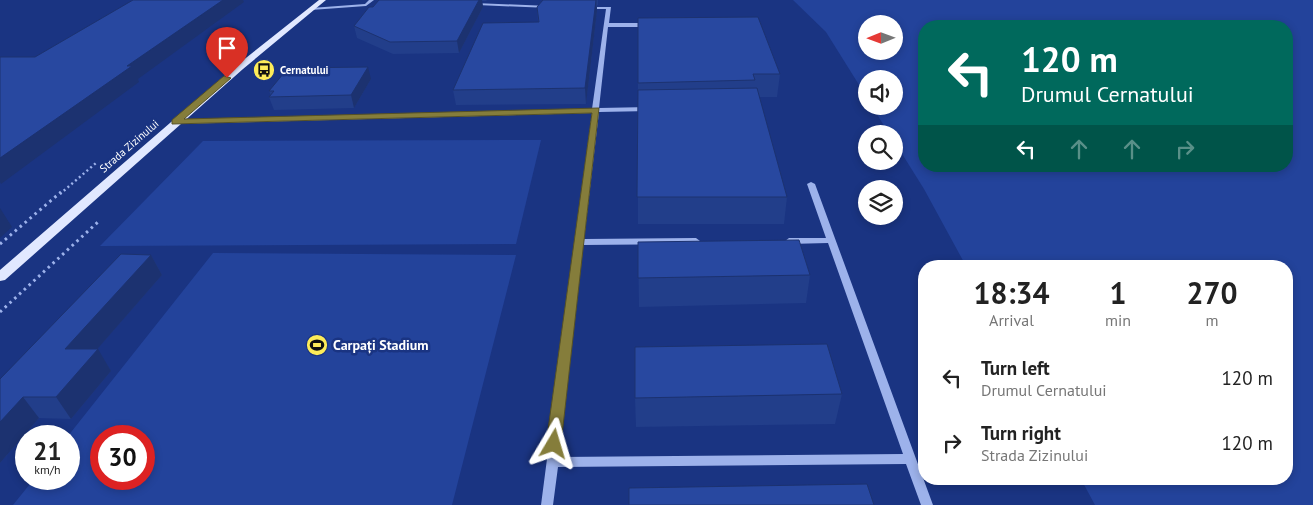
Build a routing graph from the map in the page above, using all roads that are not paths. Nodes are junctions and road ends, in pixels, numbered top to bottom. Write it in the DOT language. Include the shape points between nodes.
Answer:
graph roads {
  1 [pos="323,0"];
  2 [pos="372,0"];
  3 [pos="610,0"];
  4 [pos="477,4"];
  5 [pos="556,7"];
  6 [pos="575,7"];
  7 [pos="608,8"];
  8 [pos="311,9"];
  9 [pos="606,25"];
  10 [pos="654,25"];
  11 [pos="654,109"];
  12 [pos="596,110"];
  13 [pos="176,122"];
  14 [pos="811,184"];
  15 [pos="832,240"];
  16 [pos="706,241"];
  17 [pos="783,241"];
  18 [pos="580,242"];
  19 [pos="0,277"];
  20 [pos="911,458"];
  21 [pos="552,462"];
  22 [pos="918,479"];
  23 [pos="920,485"];
  24 [pos="547,505"];
  25 [pos="927,505"];
  1 -- 8 [label="main road, Strada Zizinului"];
  2 -- 8 [label="street" via="366,6"];
  3 -- 7 [label="street"];
  4 -- 5 [label="street"];
  6 -- 7 [label="street"];
  7 -- 9 [label="street"];
  8 -- 13 [label="main road, Strada Zizinului"];
  9 -- 10 [label="street"];
  9 -- 12 [label="street"];
  11 -- 12 [label="street"];
  12 -- 13 [label="street"];
  12 -- 18 [label="street"];
  13 -- 19 [label="main road, Strada Zizinului"];
  14 -- 15 [label="street"];
  15 -- 17 [label="street"];
  15 -- 20 [label="street"];
  16 -- 18 [label="street"];
  18 -- 21 [label="street"];
  20 -- 21 [label="street"];
  20 -- 22 [label="street"];
  21 -- 24 [label="street"];
  23 -- 25 [label="street"];
}
